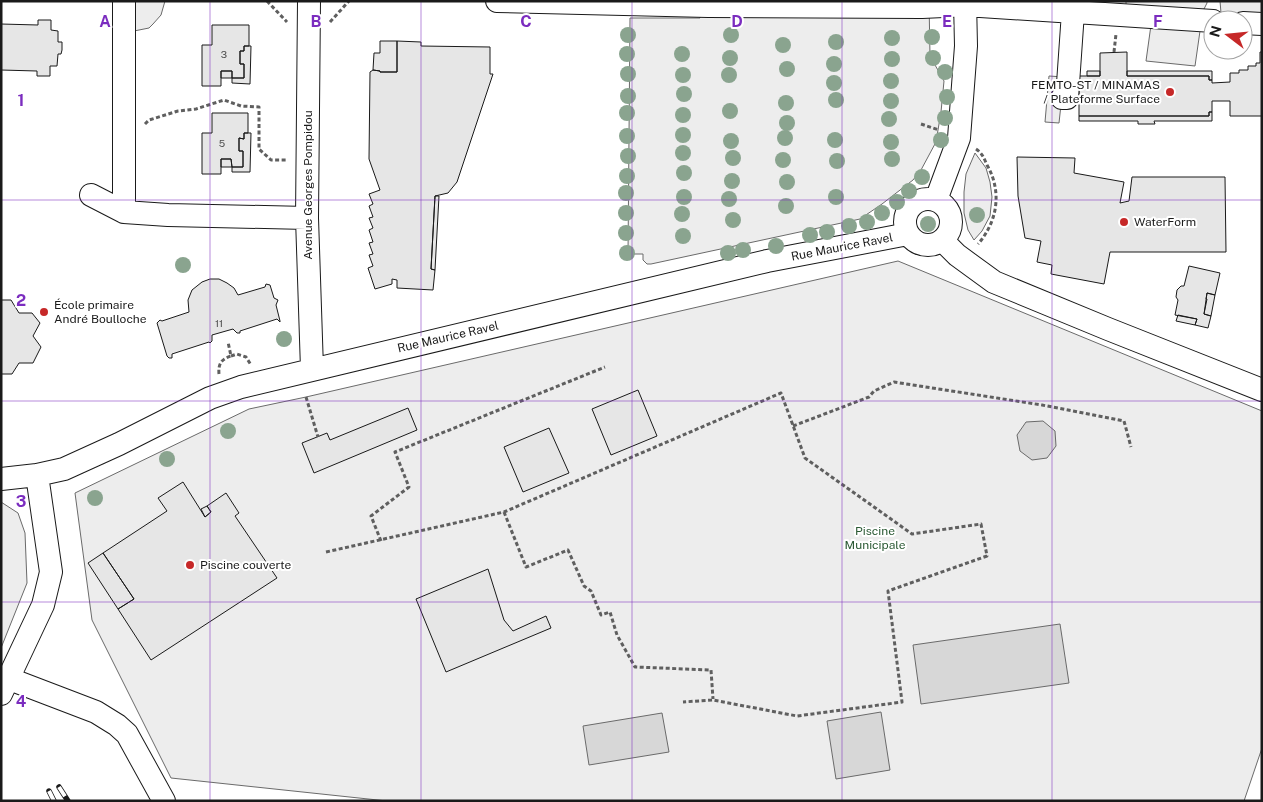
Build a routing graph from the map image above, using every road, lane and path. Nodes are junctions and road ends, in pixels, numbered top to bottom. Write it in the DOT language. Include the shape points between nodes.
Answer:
graph roads {
  1 [pos="124,1"];
  2 [pos="309,1"];
  3 [pos="496,1"];
  4 [pos="965,3"];
  5 [pos="1073,12"];
  6 [pos="1203,22"];
  7 [pos="1062,98"];
  8 [pos="921,124"];
  9 [pos="124,131"];
  10 [pos="959,138"];
  11 [pos="307,161"];
  12 [pos="91,195"];
  13 [pos="936,200"];
  14 [pos="124,212"];
  15 [pos="306,218"];
  16 [pos="908,234"];
  17 [pos="943,241"];
  18 [pos="964,260"];
  19 [pos="228,342"];
  20 [pos="232,356"];
  21 [pos="251,365"];
  22 [pos="605,367"];
  23 [pos="312,369"];
  24 [pos="219,374"];
  25 [pos="1262,390"];
  26 [pos="306,397"];
  27 [pos="793,426"];
  28 [pos="318,436"];
  29 [pos="1131,447"];
  30 [pos="37,475"];
  31 [pos="1,480"];
  32 [pos="504,512"];
  33 [pos="381,540"];
  34 [pos="326,552"];
  35 [pos="4,686"];
  36 [pos="713,700"];
  37 [pos="683,702"];
  38 [pos="164,801"];
  1 -- 9 [label="street"];
  2 -- 11 [label="street, Avenue Georges Pompidou"];
  3 -- 4 [label="street" via="708,6"];
  4 -- 5 [label="street"];
  4 -- 10 [label="street" via="966,46"];
  5 -- 6 [label="street" via="1175,23"];
  5 -- 7 [label="street" via="1067,98"];
  8 -- 10 [label="path"];
  9 -- 11 [label="path" via="135,130 149,120 178,110 196,109 224,100 259,107 259,149 272,160"];
  9 -- 14 [label="street"];
  10 -- 13 [label="street"];
  10 -- 18 [label="path" via="980,152 994,177 997,198 992,222"];
  11 -- 15 [label="street, Avenue Georges Pompidou"];
  12 -- 14 [label="street"];
  13 -- 16 [label="street" via="920,200 913,204 905,218"];
  13 -- 17 [label="street" via="948,208 951,215 951,229"];
  14 -- 15 [label="street"];
  15 -- 23 [label="street, Avenue Georges Pompidou"];
  16 -- 17 [label="street" via="913,240 928,246"];
  16 -- 23 [label="street, Rue Maurice Ravel" via="767,261"];
  17 -- 18 [label="street"];
  18 -- 25 [label="street" via="994,282"];
  19 -- 20 [label="path"];
  20 -- 21 [label="path" via="246,357"];
  20 -- 24 [label="path" via="221,361"];
  22 -- 33 [label="path" via="395,452 409,487 371,516"];
  23 -- 30 [label="street, Rue Maurice Ravel" via="210,398 64,469"];
  26 -- 28 [label="path"];
  27 -- 29 [label="path" via="869,396 894,382 1124,421"];
  27 -- 32 [label="path" via="781,393"];
  27 -- 36 [label="path" via="805,458 912,534 982,524 988,556 888,591 902,702 796,716"];
  30 -- 31 [label="street, Rue Maurice Ravel"];
  30 -- 35 [label="street" via="51,572 43,605"];
  32 -- 33 [label="path"];
  32 -- 36 [label="path" via="526,567 568,550 601,615 610,612 617,635 635,668 711,670"];
  33 -- 34 [label="path"];
  35 -- 38 [label="street" via="96,712 117,725 127,734"];
  36 -- 37 [label="path"];
}
